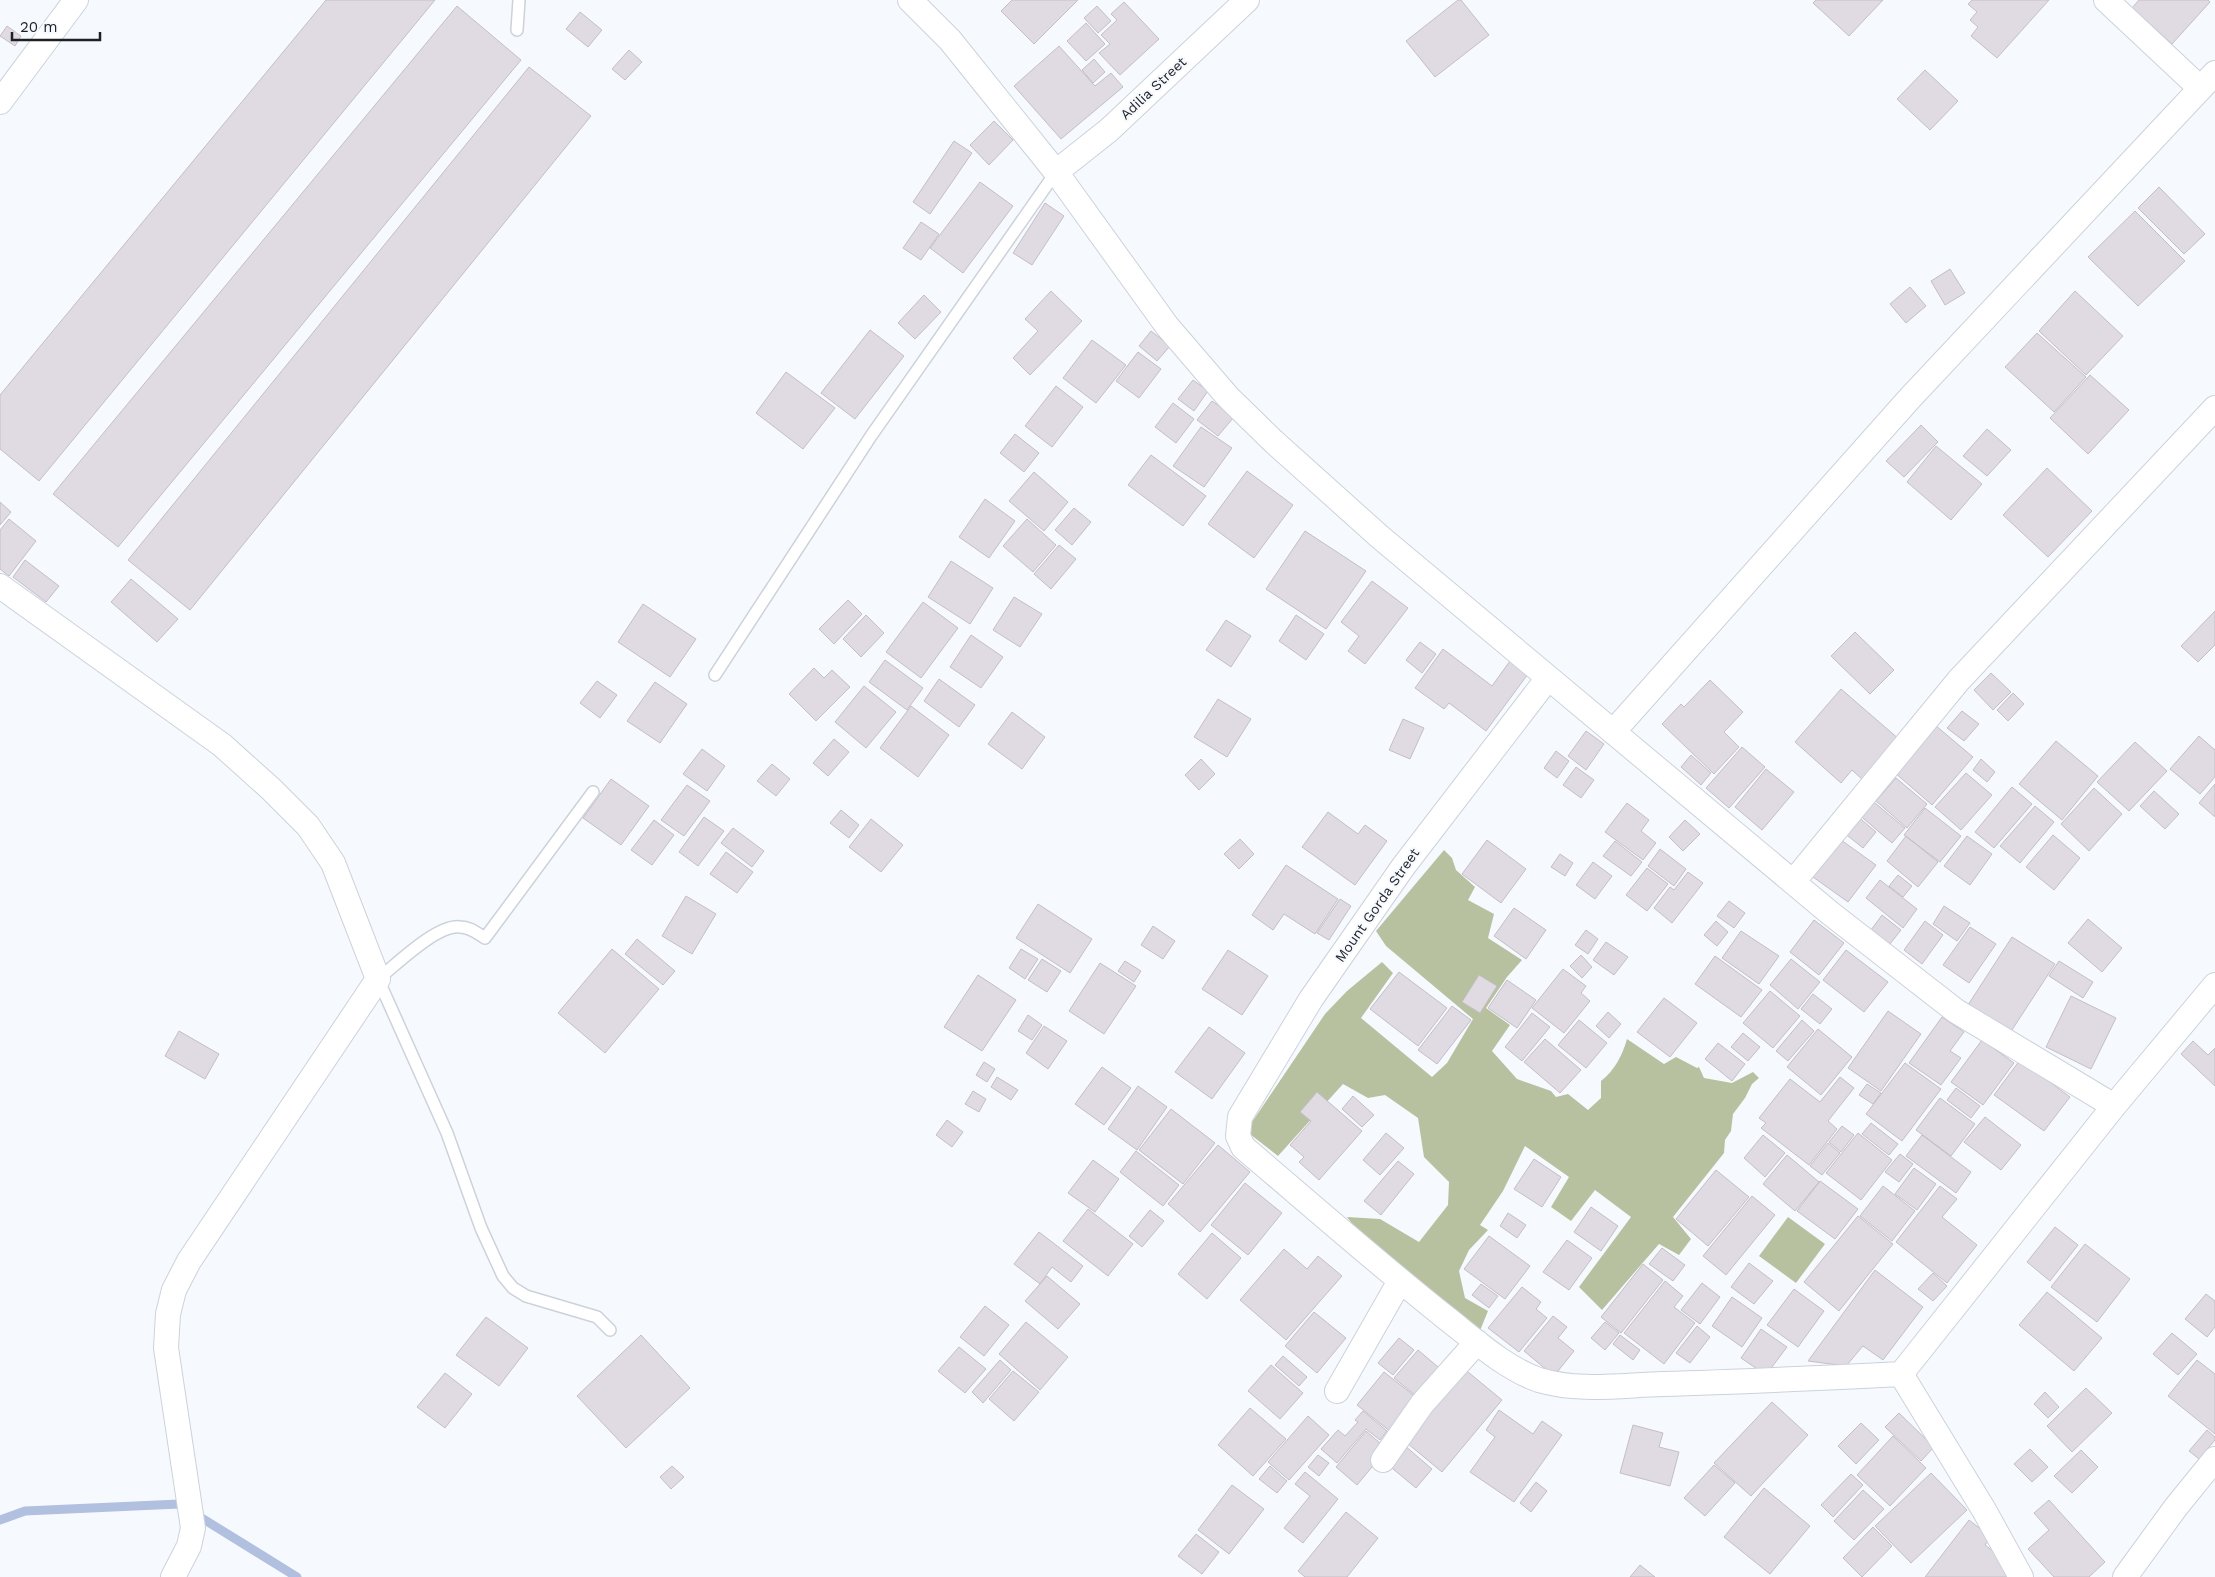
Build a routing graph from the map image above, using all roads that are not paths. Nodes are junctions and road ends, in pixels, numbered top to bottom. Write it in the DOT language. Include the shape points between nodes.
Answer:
graph roads {
  1 [pos="76,0"];
  2 [pos="519,0"];
  3 [pos="910,0"];
  4 [pos="1248,0"];
  5 [pos="2106,0"];
  6 [pos="517,30"];
  7 [pos="2208,80"];
  8 [pos="0,102"];
  9 [pos="1056,172"];
  10 [pos="2215,408"];
  11 [pos="0,586"];
  12 [pos="715,675"];
  13 [pos="1548,678"];
  14 [pos="1613,732"];
  15 [pos="593,792"];
  16 [pos="1793,882"];
  17 [pos="378,979"];
  18 [pos="2215,985"];
  19 [pos="2114,1106"];
  20 [pos="1400,1281"];
  21 [pos="610,1330"];
  22 [pos="1477,1342"];
  23 [pos="1901,1374"];
  24 [pos="1337,1391"];
  25 [pos="2215,1459"];
  26 [pos="1383,1460"];
  27 [pos="173,1577"];
  28 [pos="2020,1577"];
  29 [pos="2125,1577"];
  1 -- 8 [label="street"];
  2 -- 6 [label="lane"];
  3 -- 9 [label="street" via="950,40"];
  4 -- 9 [label="street, Adilia Street" via="1109,130"];
  5 -- 7 [label="street"];
  7 -- 14 [label="street" via="1910,398"];
  9 -- 12 [label="lane" via="871,436"];
  9 -- 13 [label="street" via="1167,326 1228,397 1380,537"];
  10 -- 16 [label="street" via="1959,680"];
  11 -- 17 [label="street" via="222,745 308,826 333,863"];
  13 -- 14 [label="street"];
  13 -- 20 [label="street, Mount Gorda Street" via="1403,867 1311,999 1240,1117 1238,1136 1243,1147"];
  14 -- 16 [label="street"];
  15 -- 17 [label="lane" via="485,938 471,929 458,926 446,929"];
  16 -- 19 [label="street" via="1956,1011"];
  17 -- 21 [label="lane" via="447,1133 481,1228 503,1276 526,1296 597,1317"];
  17 -- 27 [label="street" via="189,1261 174,1290 168,1314 166,1348 193,1528 189,1546"];
  18 -- 19 [label="street"];
  19 -- 23 [label="street"];
  20 -- 22 [label="street"];
  20 -- 24 [label="street"];
  22 -- 23 [label="street" via="1519,1371 1561,1385 1773,1382"];
  22 -- 26 [label="street" via="1422,1404"];
  23 -- 28 [label="street" via="1984,1510"];
  25 -- 29 [label="street"];
}
